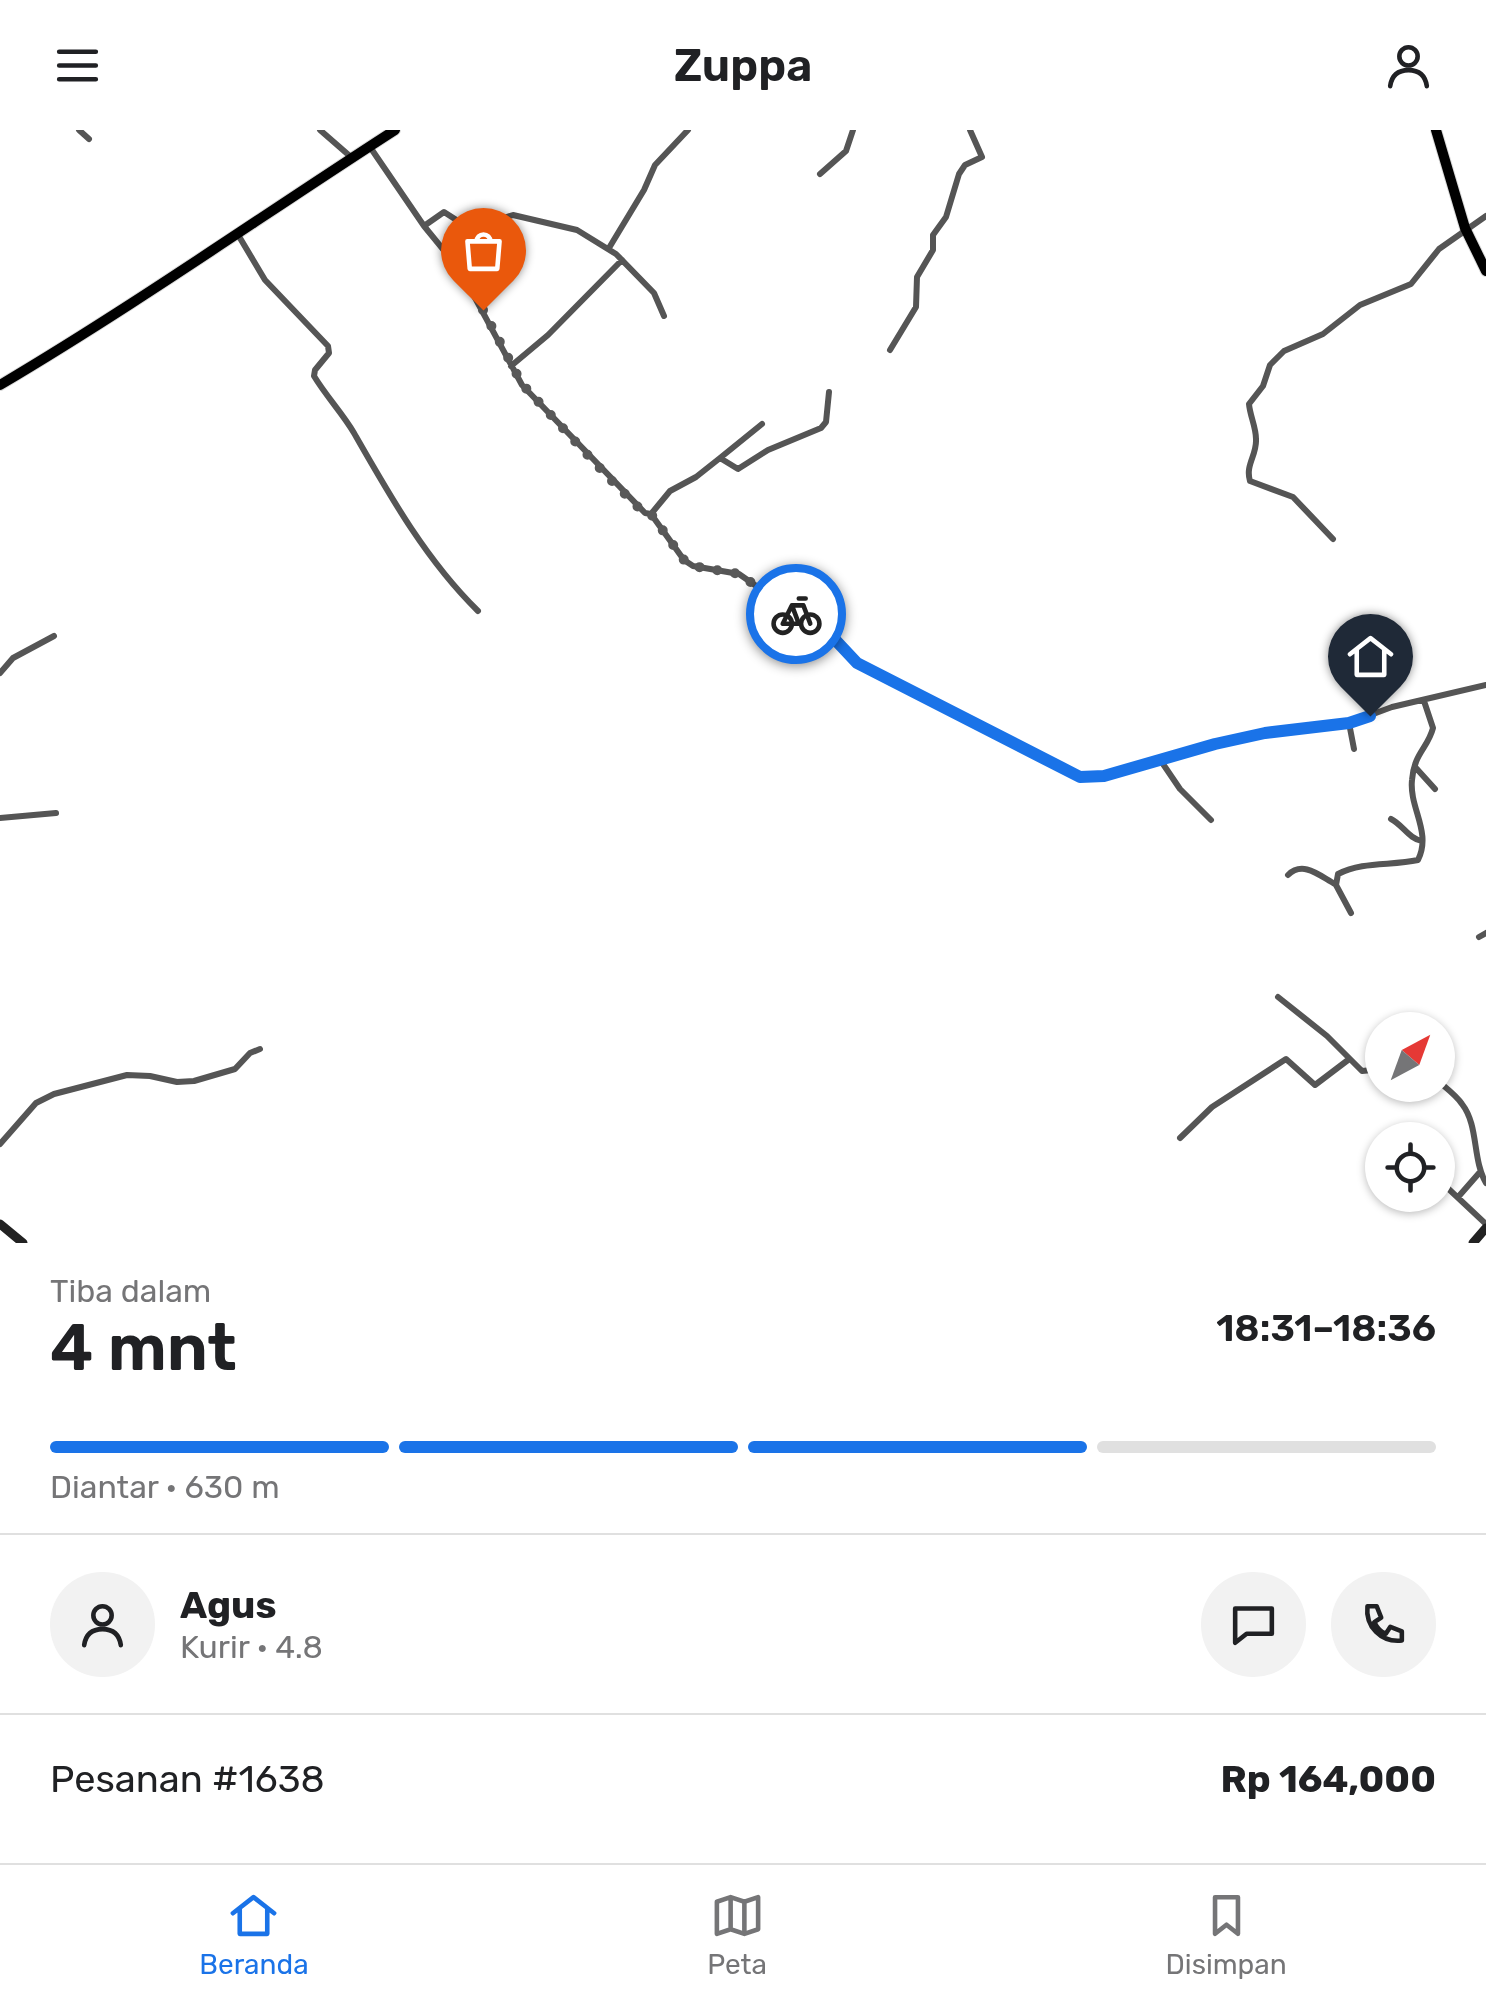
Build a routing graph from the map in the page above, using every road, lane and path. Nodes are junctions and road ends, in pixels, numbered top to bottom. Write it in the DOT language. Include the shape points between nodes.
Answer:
graph roads {
  1 [pos="79,130"];
  2 [pos="320,130"];
  3 [pos="395,130"];
  4 [pos="688,130"];
  5 [pos="853,130"];
  6 [pos="970,130"];
  7 [pos="1436,130"];
  8 [pos="89,139"];
  9 [pos="370,146"];
  10 [pos="351,157"];
  11 [pos="820,174"];
  12 [pos="1486,216"];
  13 [pos="424,226"];
  14 [pos="1465,228"];
  15 [pos="236,232"];
  16 [pos="609,248"];
  17 [pos="622,260"];
  18 [pos="1486,271"];
  19 [pos="664,316"];
  20 [pos="890,350"];
  21 [pos="510,366"];
  22 [pos="0,386"];
  23 [pos="829,392"];
  24 [pos="762,424"];
  25 [pos="720,458"];
  26 [pos="651,514"];
  27 [pos="1333,539"];
  28 [pos="478,611"];
  29 [pos="54,636"];
  30 [pos="0,672"];
  31 [pos="1486,686"];
  32 [pos="1424,701"];
  33 [pos="1349,723"];
  34 [pos="1354,749"];
  35 [pos="1161,761"];
  36 [pos="1415,767"];
  37 [pos="1435,789"];
  38 [pos="56,813"];
  39 [pos="0,818"];
  40 [pos="1391,818"];
  41 [pos="1211,820"];
  42 [pos="1422,841"];
  43 [pos="1288,875"];
  44 [pos="1336,885"];
  45 [pos="1351,912"];
  46 [pos="1278,997"];
  47 [pos="260,1049"];
  48 [pos="1348,1060"];
  49 [pos="1365,1072"];
  50 [pos="1455,1097"];
  51 [pos="1180,1138"];
  52 [pos="0,1144"];
  53 [pos="1480,1172"];
  54 [pos="1486,1183"];
  55 [pos="1455,1193"];
  56 [pos="1459,1196"];
  57 [pos="0,1224"];
  58 [pos="1486,1226"];
  59 [pos="23,1243"];
  60 [pos="1474,1243"];
  1 -- 8 [label="street"];
  2 -- 10 [label="street"];
  3 -- 9 [label="main road"];
  4 -- 16 [label="street" via="658,160"];
  5 -- 11 [label="street" via="846,151"];
  6 -- 20 [label="street" via="982,157 959,174 917,277 916,307"];
  7 -- 14 [label="main road"];
  9 -- 10 [label="main road"];
  9 -- 13 [label="street"];
  10 -- 15 [label="main road"];
  12 -- 14 [label="street"];
  13 -- 16 [label="street" via="444,212 461,221 513,215 568,226"];
  13 -- 21 [label="street" via="469,284"];
  14 -- 18 [label="main road"];
  14 -- 27 [label="street" via="1411,284 1284,351 1249,404 1256,437 1250,481 1293,498"];
  15 -- 22 [label="main road"];
  15 -- 28 [label="street" via="265,280 328,346 314,376 405,520"];
  16 -- 17 [label="street"];
  17 -- 19 [label="street" via="654,293"];
  17 -- 21 [label="street"];
  21 -- 26 [label="street" via="610,479"];
  23 -- 25 [label="street" via="821,428 738,470"];
  24 -- 25 [label="street"];
  25 -- 26 [label="street" via="670,492"];
  26 -- 35 [label="street" via="693,566 739,574 820,625 857,663 1066,772 1096,778"];
  29 -- 30 [label="street"];
  31 -- 32 [label="street"];
  32 -- 33 [label="street"];
  32 -- 36 [label="street" via="1434,728"];
  33 -- 34 [label="street"];
  33 -- 35 [label="street" via="1265,733"];
  35 -- 41 [label="street"];
  36 -- 37 [label="street"];
  36 -- 42 [label="street"];
  38 -- 39 [label="street"];
  40 -- 42 [label="street"];
  42 -- 44 [label="street" via="1418,860 1352,868 1338,874"];
  43 -- 44 [label="street" via="1303,868"];
  44 -- 45 [label="street"];
  46 -- 48 [label="street"];
  47 -- 52 [label="street" via="235,1069 194,1081 127,1075 54,1094"];
  48 -- 49 [label="street"];
  48 -- 51 [label="street" via="1315,1085 1286,1058 1212,1107"];
  50 -- 53 [label="street" via="1472,1126"];
  53 -- 54 [label="street"];
  53 -- 56 [label="street"];
  55 -- 56 [label="street"];
  56 -- 58 [label="street"];
  57 -- 59 [label="street"];
  58 -- 60 [label="street"];
}
